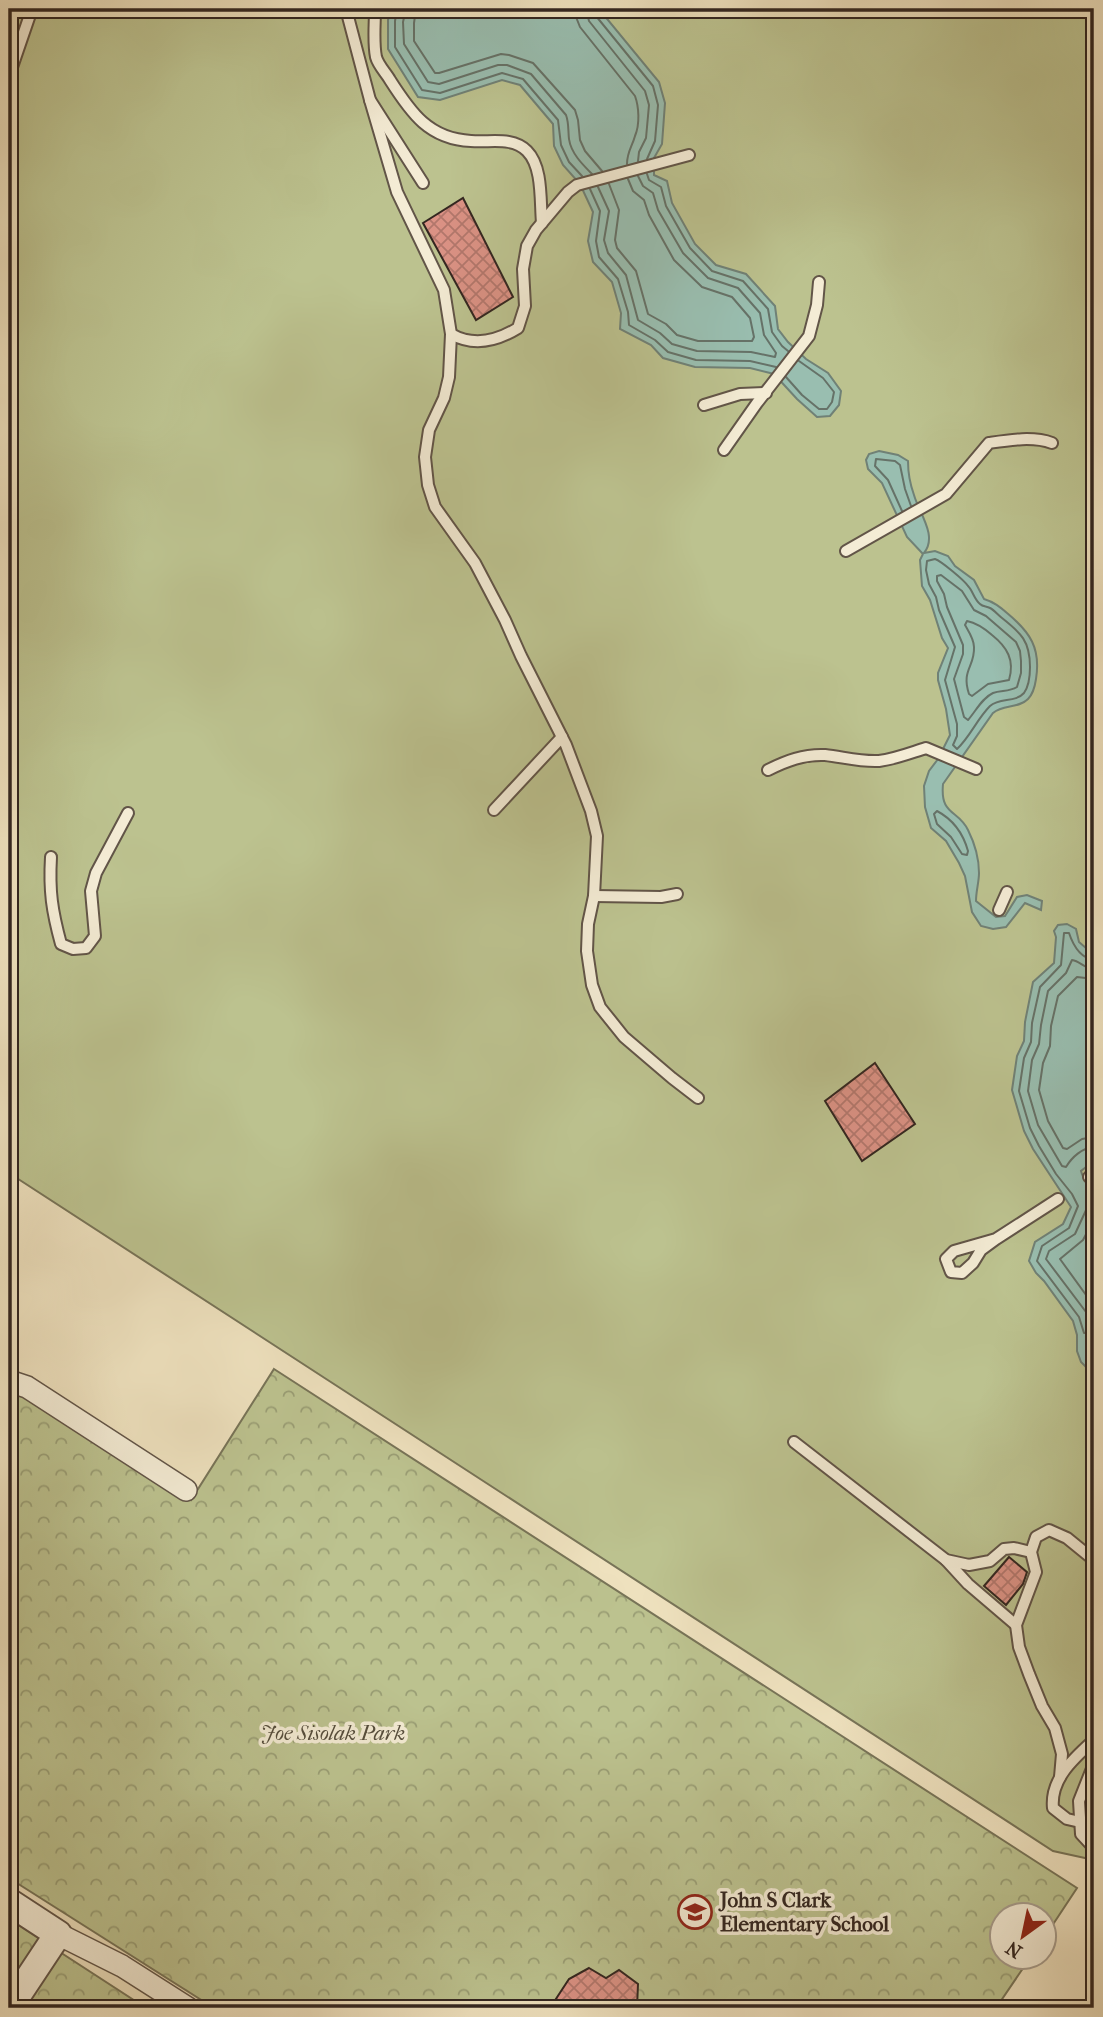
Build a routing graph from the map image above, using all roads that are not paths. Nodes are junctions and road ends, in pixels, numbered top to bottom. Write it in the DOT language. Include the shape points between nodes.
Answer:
graph roads {
  1 [pos="32,9"];
  2 [pos="346,9"];
  3 [pos="375,9"];
  4 [pos="9,76"];
  5 [pos="370,100"];
  6 [pos="689,155"];
  7 [pos="423,183"];
  8 [pos="542,223"];
  9 [pos="819,282"];
  10 [pos="452,334"];
  11 [pos="766,393"];
  12 [pos="704,405"];
  13 [pos="1052,443"];
  14 [pos="724,450"];
  15 [pos="846,551"];
  16 [pos="562,737"];
  17 [pos="768,769"];
  18 [pos="976,769"];
  19 [pos="494,810"];
  20 [pos="128,813"];
  21 [pos="51,857"];
  22 [pos="1007,892"];
  23 [pos="677,894"];
  24 [pos="594,896"];
  25 [pos="999,910"];
  26 [pos="698,1098"];
  27 [pos="1058,1199"];
  28 [pos="996,1239"];
  29 [pos="9,1381"];
  30 [pos="794,1442"];
  31 [pos="186,1490"];
  32 [pos="1031,1552"];
  33 [pos="946,1560"];
  34 [pos="1094,1560"];
  35 [pos="1016,1625"];
  36 [pos="1094,1740"];
  37 [pos="1060,1777"];
  38 [pos="1080,1822"];
  39 [pos="1094,1848"];
  40 [pos="9,1902"];
  41 [pos="58,1934"];
  42 [pos="9,2008"];
  43 [pos="188,2008"];
  1 -- 4 [label="lane"];
  2 -- 5 [label="lane"];
  3 -- 8 [label="lane" via="376,58 406,105 423,124 446,138 520,145 535,163"];
  5 -- 7 [label="lane"];
  5 -- 10 [label="lane" via="397,192 444,290"];
  6 -- 8 [label="lane" via="577,185"];
  8 -- 10 [label="lane" via="527,246 525,306 518,328 500,339 481,341"];
  9 -- 11 [label="lane" via="809,336"];
  10 -- 16 [label="lane" via="444,398 429,430 425,457 428,485 435,507 475,563"];
  11 -- 12 [label="lane" via="740,394"];
  11 -- 14 [label="lane"];
  13 -- 15 [label="lane" via="989,443 946,494"];
  16 -- 19 [label="lane"];
  16 -- 24 [label="lane" via="597,836"];
  17 -- 18 [label="lane" via="802,756 878,761 926,748"];
  20 -- 21 [label="lane" via="96,873 91,891 94,936 86,948 61,944 52,909"];
  22 -- 25 [label="lane"];
  23 -- 24 [label="lane"];
  24 -- 26 [label="lane" via="587,951 600,1007 624,1037"];
  27 -- 28 [label="lane"];
  29 -- 31 [label="street" via="27,1387"];
  30 -- 33 [label="lane"];
  32 -- 33 [label="lane" via="1004,1549 990,1561 969,1565"];
  32 -- 34 [label="lane" via="1036,1537 1049,1530"];
  32 -- 35 [label="lane" via="1036,1572"];
  33 -- 35 [label="lane"];
  35 -- 37 [label="lane" via="1029,1674 1055,1728 1062,1754"];
  36 -- 37 [label="lane"];
  36 -- 38 [label="lane" via="1093,1766 1079,1801"];
  37 -- 38 [label="lane" via="1053,1808"];
  38 -- 39 [label="lane" via="1081,1834"];
  40 -- 41 [label="street"];
  41 -- 42 [label="street"];
  41 -- 43 [label="street" via="122,1966"];
}
